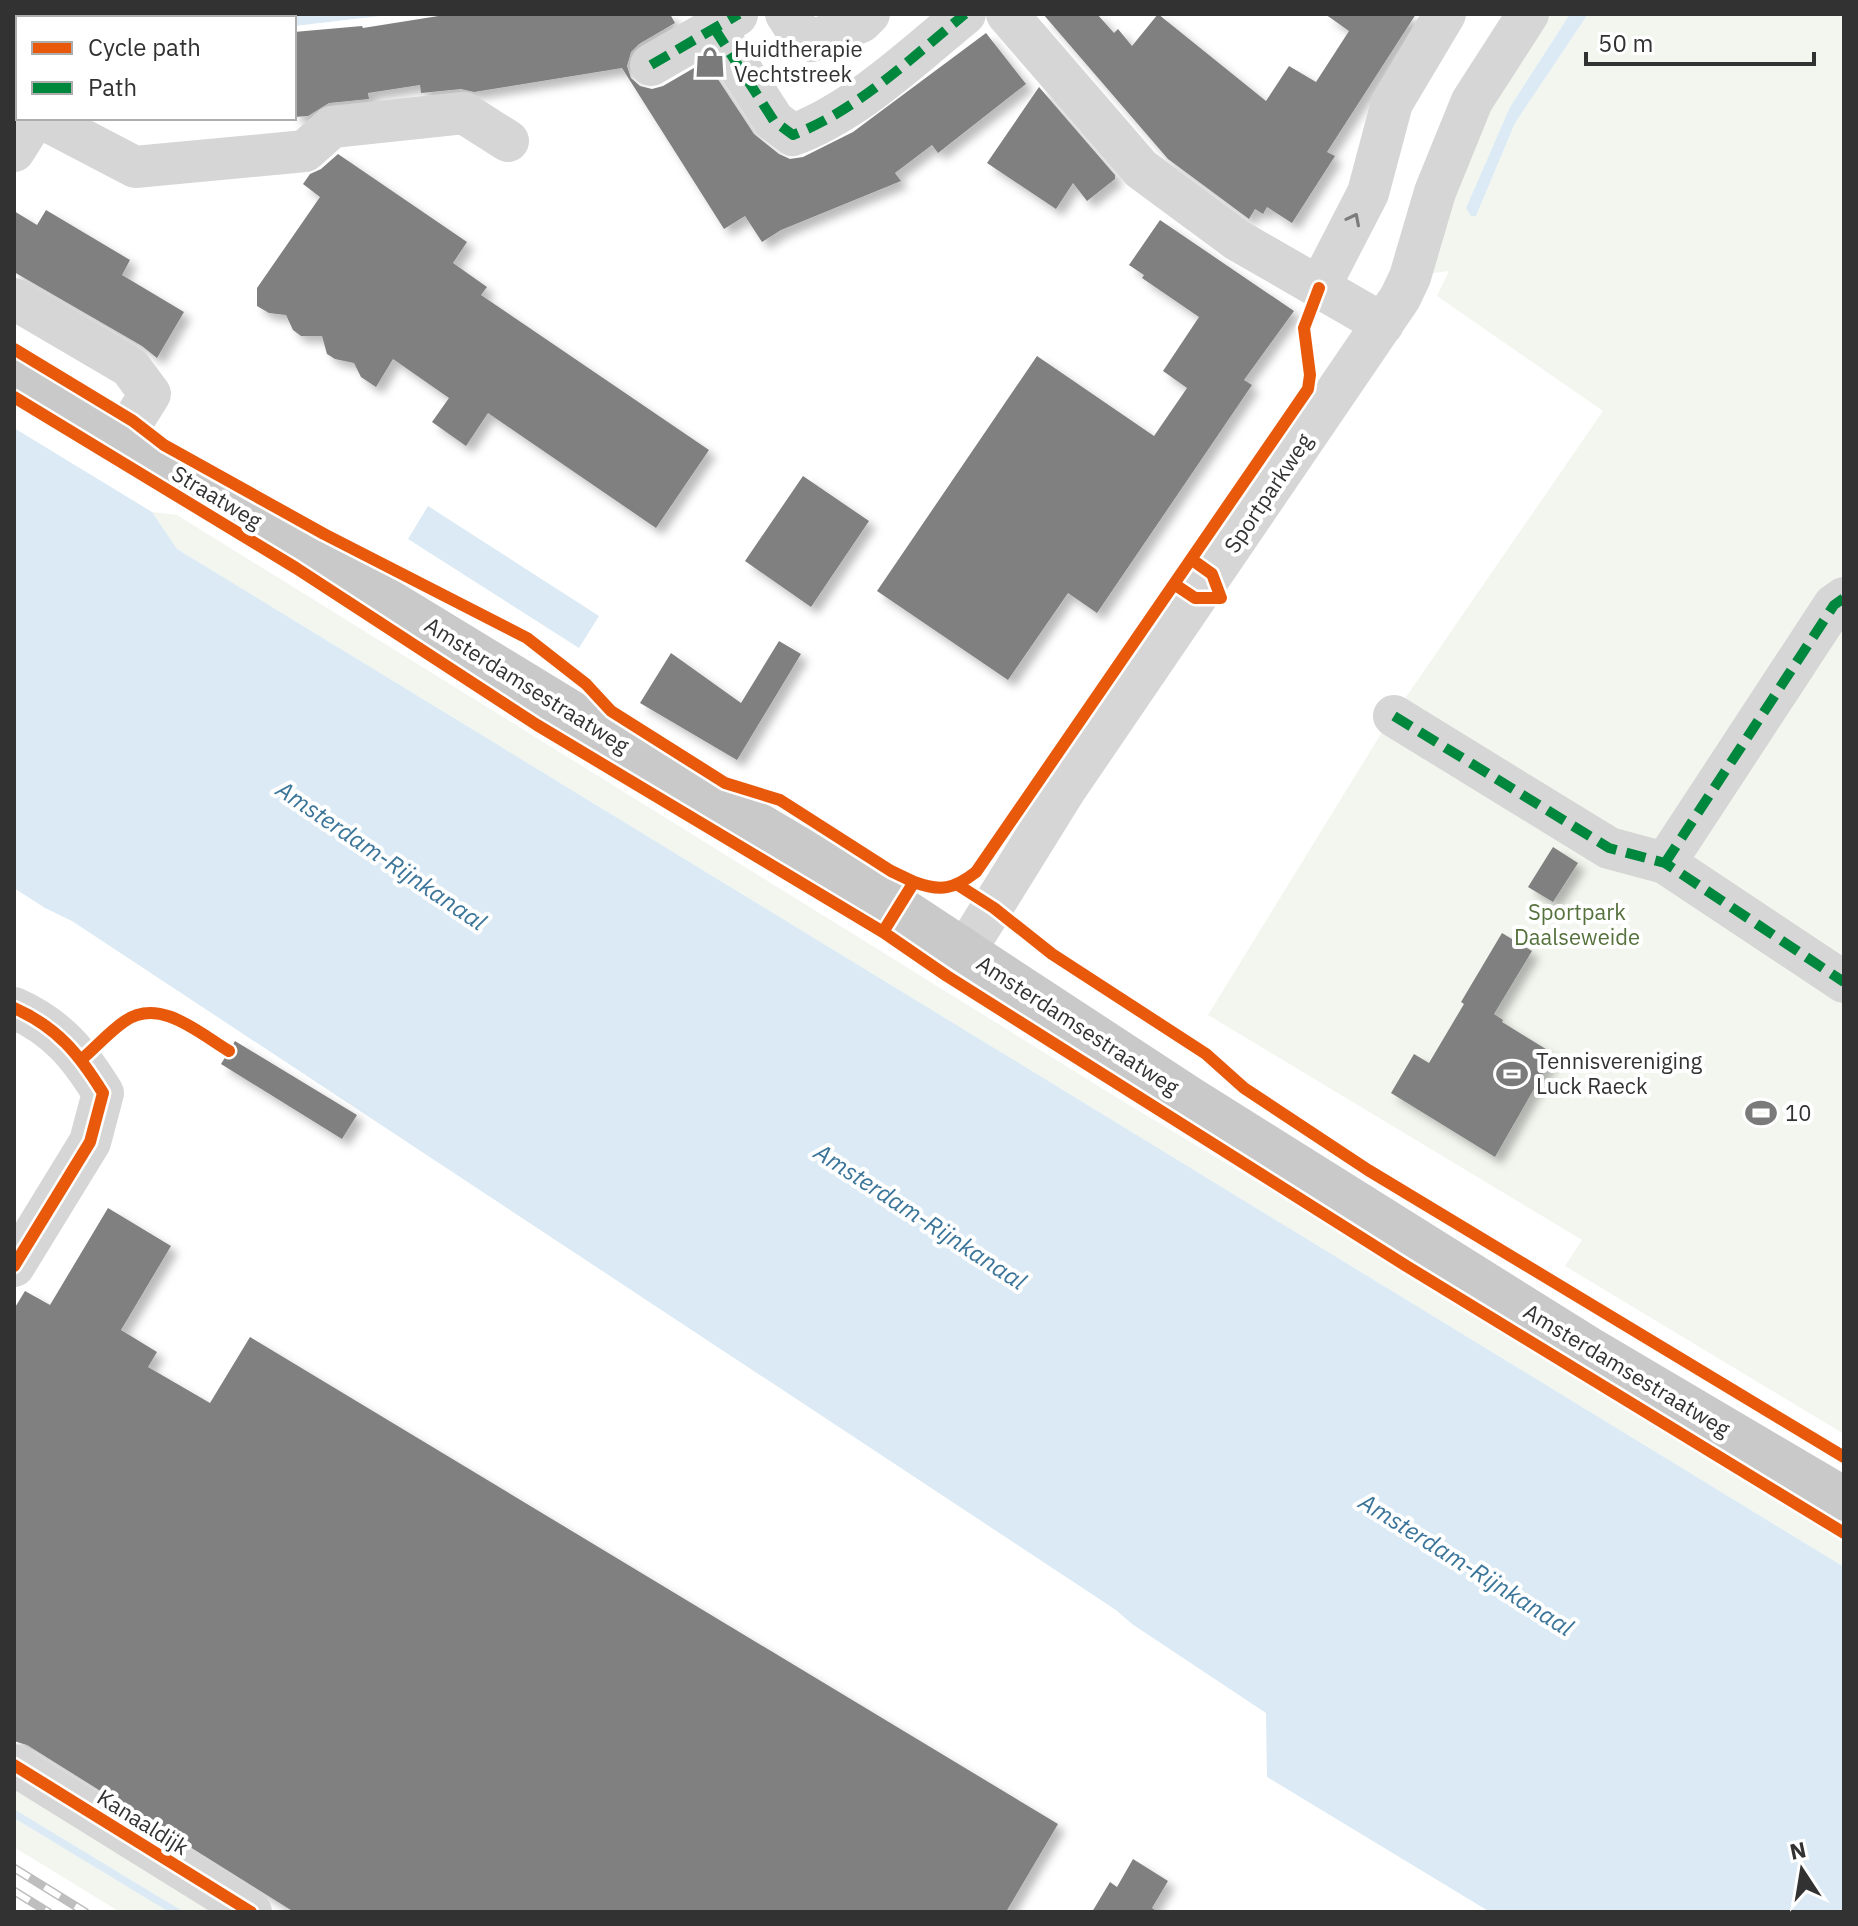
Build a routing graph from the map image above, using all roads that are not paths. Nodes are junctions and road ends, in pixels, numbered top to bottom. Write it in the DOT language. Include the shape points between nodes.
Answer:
graph roads {
  1 [pos="786,14"];
  2 [pos="869,14"];
  3 [pos="965,14"];
  4 [pos="1007,14"];
  5 [pos="1445,14"];
  6 [pos="1528,14"];
  7 [pos="726,21"];
  8 [pos="651,65"];
  9 [pos="508,141"];
  10 [pos="14,151"];
  11 [pos="1319,288"];
  12 [pos="14,299"];
  13 [pos="1383,324"];
  14 [pos="14,373"];
  15 [pos="122,439"];
  16 [pos="311,554"];
  17 [pos="1844,598"];
  18 [pos="1394,716"];
  19 [pos="1665,863"];
  20 [pos="965,951"];
  21 [pos="1844,982"];
  22 [pos="14,1008"];
  23 [pos="14,1266"];
  24 [pos="1844,1499"];
  25 [pos="14,1765"];
  26 [pos="251,1912"];
  1 -- 2 [label="street" via="812,41"];
  3 -- 7 [label="street" via="881,83 819,125 793,135 774,121"];
  4 -- 11 [label="street" via="1141,169 1237,240"];
  11 -- 5 [label="street, one-way" via="1368,193 1392,103"];
  6 -- 13 [label="street, Sportparkweg" via="1472,101 1435,192 1410,277"];
  7 -- 8 [label="street"];
  9 -- 10 [label="street" via="464,113 332,127 305,151 135,167 47,121 31,124"];
  11 -- 13 [label="street"];
  12 -- 15 [label="street" via="130,367 150,394"];
  13 -- 20 [label="street, Sportparkweg" via="1065,790"];
  14 -- 15 [label="main road, Straatweg"];
  15 -- 16 [label="main road, Straatweg"];
  16 -- 20 [label="main road, Amsterdamsestraatweg"];
  17 -- 19 [label="street" via="1834,605"];
  18 -- 19 [label="street" via="1609,848"];
  19 -- 21 [label="street"];
  20 -- 24 [label="main road, Amsterdamsestraatweg" via="1588,1348"];
  22 -- 23 [label="street" via="49,1027 82,1059 103,1093 90,1142"];
  25 -- 26 [label="street, Kanaaldijk"];
}
